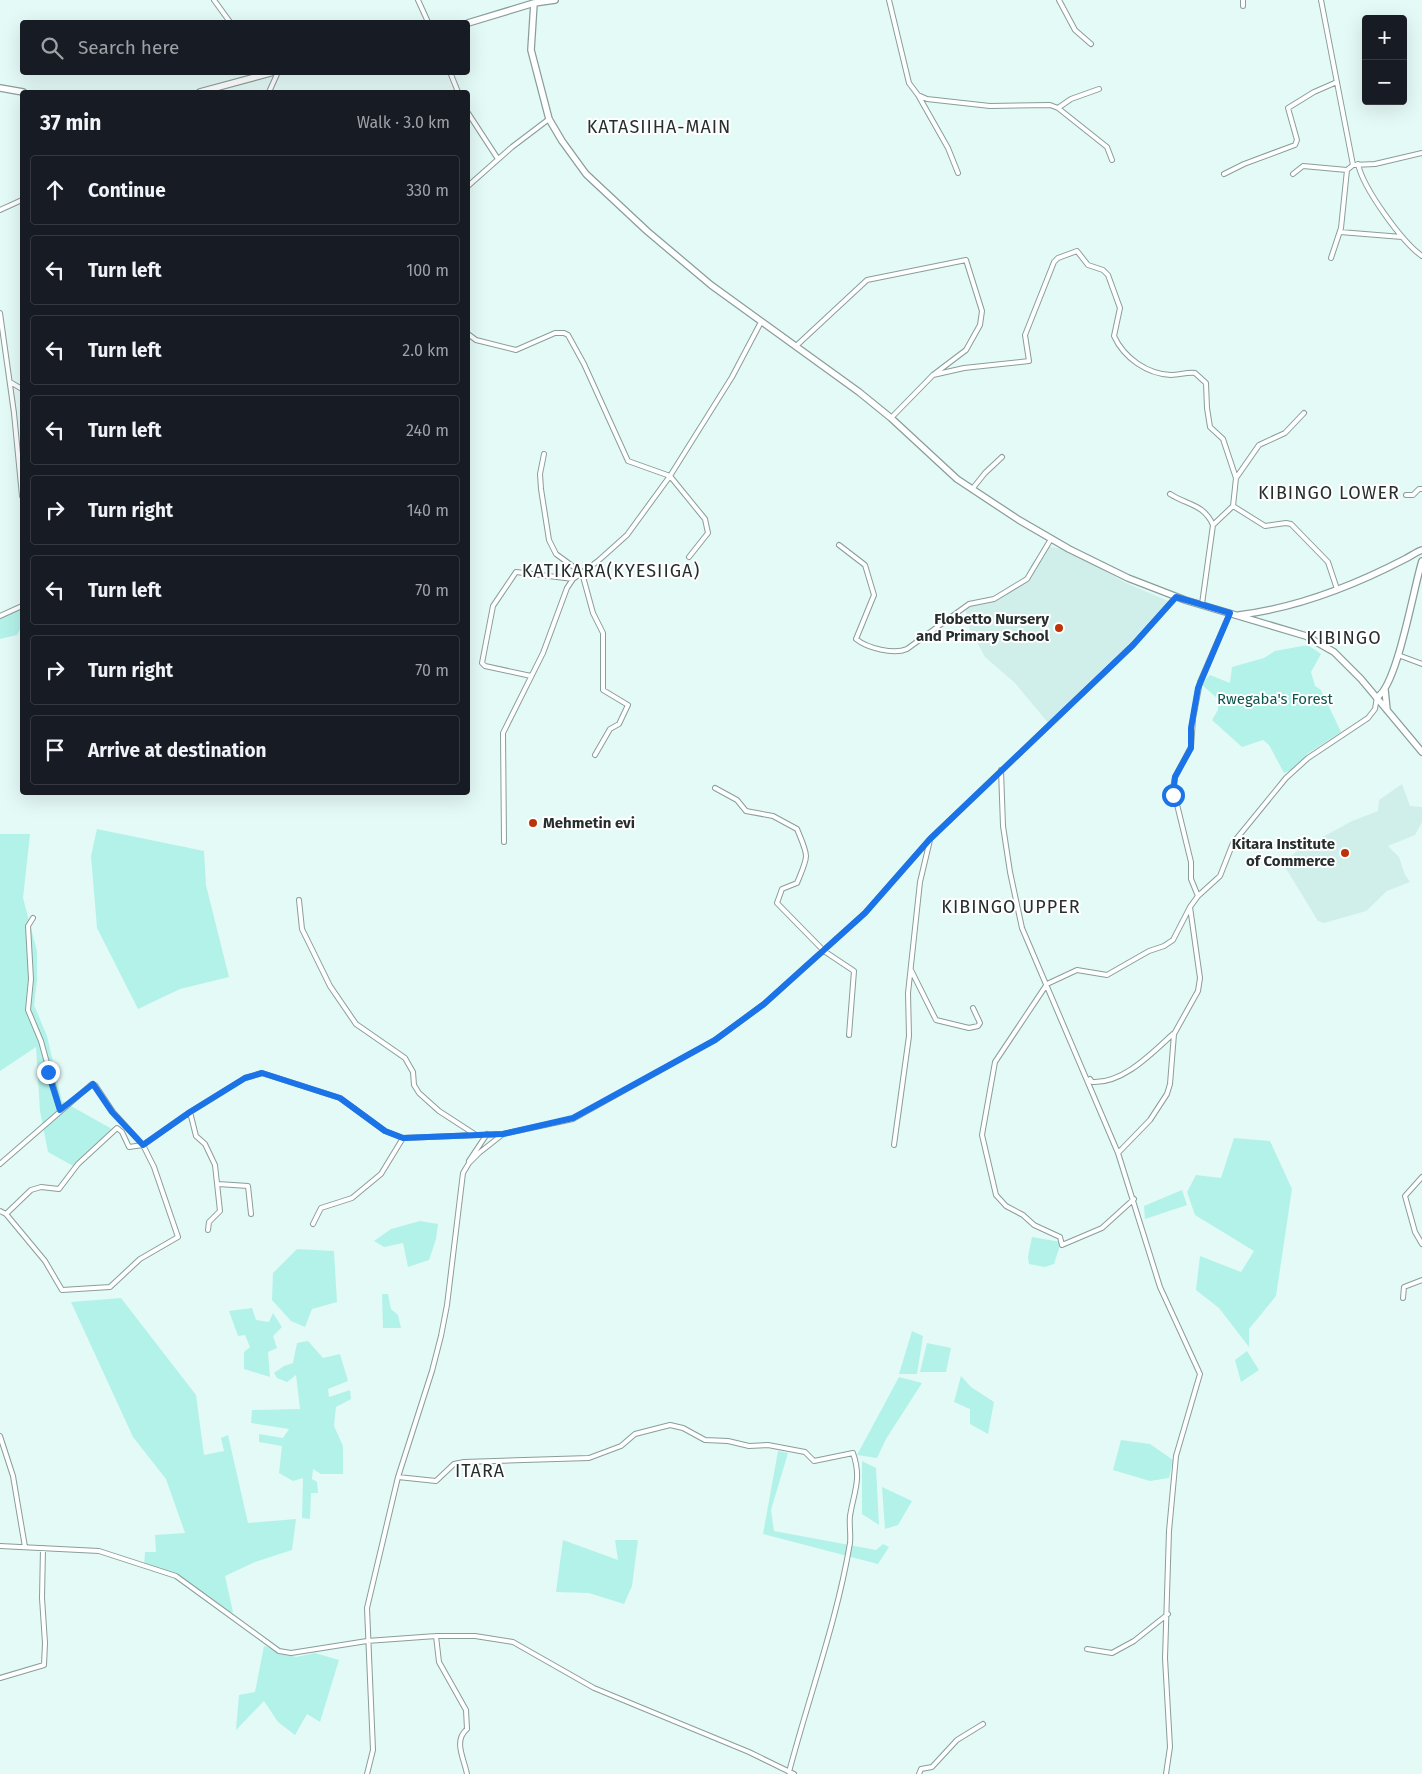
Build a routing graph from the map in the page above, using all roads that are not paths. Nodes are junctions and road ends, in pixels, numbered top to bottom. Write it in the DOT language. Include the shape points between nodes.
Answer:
graph roads {
  1 [pos="214,0"];
  2 [pos="418,0"];
  3 [pos="526,0"];
  4 [pos="555,0"];
  5 [pos="889,0"];
  6 [pos="1058,0"];
  7 [pos="1243,0"];
  8 [pos="1321,0"];
  9 [pos="534,3"];
  10 [pos="1243,6"];
  11 [pos="229,20"];
  12 [pos="427,20"];
  13 [pos="470,22"];
  14 [pos="1091,44"];
  15 [pos="261,75"];
  16 [pos="275,75"];
  17 [pos="451,75"];
  18 [pos="1337,82"];
  19 [pos="0,88"];
  20 [pos="1099,89"];
  21 [pos="207,90"];
  22 [pos="271,90"];
  23 [pos="457,90"];
  24 [pos="20,91"];
  25 [pos="918,95"];
  26 [pos="1058,108"];
  27 [pos="470,116"];
  28 [pos="550,118"];
  29 [pos="1422,153"];
  30 [pos="498,159"];
  31 [pos="1112,160"];
  32 [pos="1356,164"];
  33 [pos="1347,170"];
  34 [pos="958,174"];
  35 [pos="1224,174"];
  36 [pos="1293,174"];
  37 [pos="470,184"];
  38 [pos="20,201"];
  39 [pos="0,210"];
  40 [pos="1340,232"];
  41 [pos="1402,237"];
  42 [pos="1422,256"];
  43 [pos="1331,258"];
  44 [pos="0,313"];
  45 [pos="761,322"];
  46 [pos="470,336"];
  47 [pos="796,346"];
  48 [pos="933,375"];
  49 [pos="10,382"];
  50 [pos="20,388"];
  51 [pos="1304,413"];
  52 [pos="891,418"];
  53 [pos="544,454"];
  54 [pos="1002,457"];
  55 [pos="670,476"];
  56 [pos="20,477"];
  57 [pos="1236,478"];
  58 [pos="973,488"];
  59 [pos="1422,489"];
  60 [pos="1170,494"];
  61 [pos="1406,495"];
  62 [pos="1233,506"];
  63 [pos="1213,525"];
  64 [pos="1051,539"];
  65 [pos="839,545"];
  66 [pos="1422,550"];
  67 [pos="689,557"];
  68 [pos="1422,561"];
  69 [pos="582,572"];
  70 [pos="573,579"];
  71 [pos="1337,589"];
  72 [pos="1176,597"];
  73 [pos="1202,604"];
  74 [pos="20,607"];
  75 [pos="1230,613"];
  76 [pos="1237,615"];
  77 [pos="0,616"];
  78 [pos="1398,655"];
  79 [pos="1422,664"];
  80 [pos="531,676"];
  81 [pos="1385,690"];
  82 [pos="1377,698"];
  83 [pos="1388,712"];
  84 [pos="1422,752"];
  85 [pos="595,755"];
  86 [pos="1001,770"];
  87 [pos="715,788"];
  88 [pos="930,839"];
  89 [pos="504,842"];
  90 [pos="1198,896"];
  91 [pos="299,900"];
  92 [pos="1190,907"];
  93 [pos="33,918"];
  94 [pos="824,952"];
  95 [pos="910,968"];
  96 [pos="1047,984"];
  97 [pos="972,1008"];
  98 [pos="1174,1034"];
  99 [pos="850,1035"];
  100 [pos="1086,1075"];
  101 [pos="60,1110"];
  102 [pos="190,1112"];
  103 [pos="487,1134"];
  104 [pos="503,1134"];
  105 [pos="476,1135"];
  106 [pos="403,1138"];
  107 [pos="143,1145"];
  108 [pos="894,1145"];
  109 [pos="1118,1153"];
  110 [pos="469,1163"];
  111 [pos="0,1164"];
  112 [pos="1422,1177"];
  113 [pos="218,1184"];
  114 [pos="1134,1199"];
  115 [pos="0,1211"];
  116 [pos="6,1214"];
  117 [pos="251,1214"];
  118 [pos="313,1224"];
  119 [pos="208,1230"];
  120 [pos="1422,1244"];
  121 [pos="1422,1280"];
  122 [pos="1403,1298"];
  123 [pos="0,1436"];
  124 [pos="398,1477"];
  125 [pos="0,1546"];
  126 [pos="26,1547"];
  127 [pos="43,1548"];
  128 [pos="1168,1614"];
  129 [pos="436,1636"];
  130 [pos="367,1641"];
  131 [pos="1088,1648"];
  132 [pos="0,1678"];
  133 [pos="983,1724"];
  134 [pos="789,1772"];
  135 [pos="367,1774"];
  136 [pos="467,1774"];
  137 [pos="794,1774"];
  138 [pos="919,1774"];
  139 [pos="1166,1774"];
  1 -- 11 [label="street"];
  2 -- 12 [label="street"];
  3 -- 9 [label="street"];
  4 -- 9 [label="main road"];
  5 -- 25 [label="street" via="908,83"];
  6 -- 14 [label="street" via="1075,30"];
  7 -- 10 [label="street"];
  8 -- 18 [label="street"];
  9 -- 13 [label="main road"];
  9 -- 28 [label="main road" via="531,50"];
  15 -- 21 [label="main road"];
  16 -- 22 [label="street"];
  17 -- 23 [label="street"];
  18 -- 32 [label="street"];
  18 -- 35 [label="street" via="1288,108 1297,140 1295,145"];
  19 -- 24 [label="main road"];
  20 -- 26 [label="street" via="1071,99"];
  25 -- 26 [label="street" via="927,99 990,106 1050,105"];
  25 -- 34 [label="street" via="948,148"];
  26 -- 31 [label="street" via="1107,147"];
  27 -- 30 [label="street"];
  28 -- 30 [label="street"];
  28 -- 45 [label="main road" via="586,174 690,268"];
  29 -- 32 [label="street" via="1375,164"];
  30 -- 37 [label="street"];
  32 -- 33 [label="street"];
  32 -- 41 [label="street" via="1366,185"];
  33 -- 36 [label="street" via="1303,166"];
  33 -- 40 [label="street"];
  38 -- 39 [label="street"];
  40 -- 41 [label="street"];
  40 -- 43 [label="street"];
  41 -- 42 [label="street"];
  44 -- 49 [label="street"];
  45 -- 47 [label="main road"];
  45 -- 55 [label="street" via="732,377"];
  46 -- 55 [label="street" via="516,350 564,332 584,364 628,461"];
  47 -- 48 [label="street" via="867,280 964,259 971,270 982,320 966,350"];
  47 -- 52 [label="main road"];
  48 -- 52 [label="street"];
  48 -- 57 [label="street" via="1030,361 1025,335 1054,262 1076,250 1088,265 1108,275 1120,308 1114,336 1131,360 1162,374 1192,372 1205,380 1210,427 1223,439"];
  49 -- 50 [label="street"];
  49 -- 56 [label="street"];
  51 -- 57 [label="street" via="1285,433 1259,445"];
  52 -- 58 [label="main road" via="957,479"];
  53 -- 69 [label="street" via="540,474 549,540 556,554"];
  54 -- 58 [label="street"];
  55 -- 67 [label="street" via="708,527 708,533"];
  55 -- 69 [label="street" via="627,534"];
  57 -- 62 [label="street"];
  58 -- 64 [label="main road"];
  59 -- 61 [label="street" via="1413,496"];
  60 -- 63 [label="street" via="1201,508"];
  62 -- 63 [label="street"];
  62 -- 71 [label="street" via="1265,526 1291,524 1328,562"];
  63 -- 73 [label="street"];
  64 -- 65 [label="street" via="1025,580 993,600 969,604 907,649 898,652 863,644 856,638 874,595 865,565"];
  64 -- 72 [label="main road" via="1128,578"];
  66 -- 71 [label="main road"];
  68 -- 78 [label="main road"];
  69 -- 70 [label="street"];
  69 -- 85 [label="street" via="593,613 603,634 603,690 628,708 619,724 610,729"];
  70 -- 80 [label="street"];
  70 -- 80 [label="street" via="516,572 493,606 482,664"];
  71 -- 76 [label="main road" via="1280,608"];
  72 -- 73 [label="main road"];
  72 -- 86 [label="street" via="1133,645"];
  73 -- 75 [label="main road"];
  74 -- 77 [label="street"];
  75 -- 76 [label="main road"];
  75 -- 90 [label="street" via="1198,688 1191,748 1172,788 1191,862 1192,883"];
  76 -- 82 [label="main road" via="1288,629 1320,643 1348,664"];
  78 -- 79 [label="street"];
  78 -- 81 [label="main road"];
  80 -- 89 [label="street" via="503,733"];
  81 -- 82 [label="main road"];
  81 -- 83 [label="main road"];
  82 -- 83 [label="main road"];
  82 -- 90 [label="street" via="1375,709 1368,718 1308,758 1286,778 1233,843 1220,876"];
  83 -- 84 [label="main road"];
  86 -- 88 [label="street"];
  86 -- 96 [label="street" via="1002,818 1022,928"];
  87 -- 94 [label="street" via="737,800 746,811 773,816 797,828 807,860 797,883 783,888 778,905"];
  88 -- 94 [label="street" via="865,913"];
  88 -- 95 [label="street" via="920,882"];
  90 -- 92 [label="street"];
  91 -- 105 [label="street" via="302,929 330,986 356,1024 405,1058 419,1093 438,1111"];
  92 -- 96 [label="street" via="1173,940 1164,946 1107,975 1077,970"];
  92 -- 98 [label="street" via="1199,986"];
  93 -- 101 [label="street" via="28,926 31,979 28,1010 41,1041"];
  94 -- 99 [label="street" via="854,971"];
  94 -- 104 [label="street" via="764,1004 715,1040 573,1118"];
  95 -- 97 [label="street" via="936,1020 969,1028 978,1026 980,1023"];
  95 -- 108 [label="street" via="910,1028"];
  96 -- 100 [label="street"];
  96 -- 114 [label="street" via="994,1066 982,1135 996,1195 1034,1225 1060,1237 1062,1246 1102,1228"];
  98 -- 100 [label="street" via="1117,1078 1092,1082"];
  98 -- 109 [label="street" via="1167,1094 1150,1120"];
  100 -- 109 [label="street"];
  101 -- 107 [label="street" via="93,1084 112,1112"];
  101 -- 111 [label="street"];
  102 -- 106 [label="street" via="245,1078 262,1073 340,1098 385,1131"];
  102 -- 107 [label="street"];
  102 -- 113 [label="street" via="196,1136 205,1144 214,1161"];
  103 -- 104 [label="street"];
  103 -- 105 [label="street"];
  103 -- 110 [label="street"];
  104 -- 110 [label="street"];
  105 -- 106 [label="street"];
  106 -- 118 [label="street" via="381,1174 352,1198 321,1208"];
  107 -- 116 [label="street" via="129,1147 117,1128 78,1164 59,1188 31,1190"];
  107 -- 116 [label="street" via="178,1236 140,1259 110,1287 62,1290 45,1261"];
  109 -- 114 [label="street"];
  110 -- 124 [label="street" via="463,1173 441,1336"];
  112 -- 120 [label="street" via="1404,1196"];
  113 -- 117 [label="street" via="248,1186"];
  113 -- 119 [label="street" via="220,1211 209,1222"];
  114 -- 128 [label="street" via="1160,1287 1200,1374 1176,1456 1169,1531"];
  115 -- 116 [label="street"];
  121 -- 122 [label="street" via="1404,1287"];
  123 -- 126 [label="street" via="13,1476"];
  124 -- 130 [label="street" via="367,1608"];
  124 -- 134 [label="street" via="436,1481 454,1464 464,1462 589,1458 621,1446 635,1434 665,1426 679,1426 705,1440 749,1446 768,1445 805,1452 814,1461 853,1453 858,1483 850,1519 850,1543 826,1646"];
  125 -- 126 [label="street"];
  126 -- 127 [label="street"];
  127 -- 130 [label="street" via="99,1551 176,1576 279,1651 290,1653"];
  127 -- 132 [label="street" via="44,1666"];
  128 -- 131 [label="street" via="1134,1641 1112,1653"];
  128 -- 139 [label="street" via="1165,1658 1170,1747"];
  129 -- 130 [label="street"];
  129 -- 134 [label="street" via="475,1636 513,1642 594,1688"];
  129 -- 136 [label="street" via="439,1662 466,1710 467,1729 458,1743"];
  130 -- 135 [label="street" via="373,1750"];
  133 -- 138 [label="street" via="958,1740 934,1765 921,1769"];
  134 -- 137 [label="street"];
}
